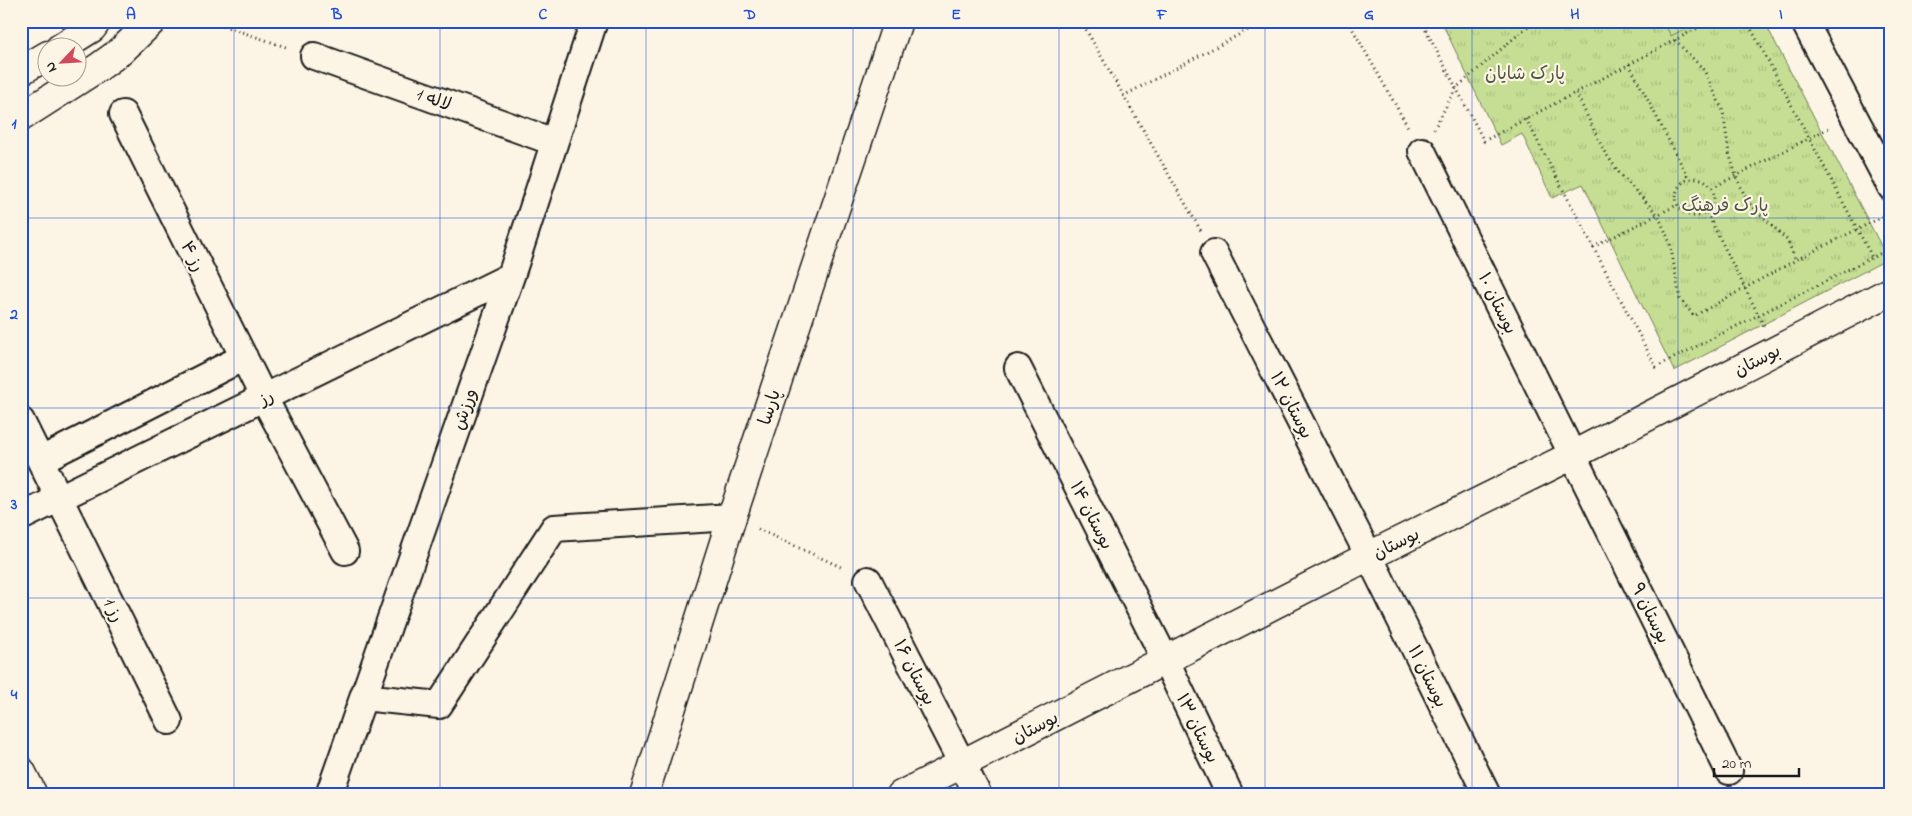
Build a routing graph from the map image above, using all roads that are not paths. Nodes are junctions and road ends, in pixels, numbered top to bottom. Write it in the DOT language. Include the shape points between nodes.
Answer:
graph roads {
  1 [pos="97,21"];
  2 [pos="152,21"];
  3 [pos="594,21"];
  4 [pos="898,21"];
  5 [pos="1804,21"];
  6 [pos="76,38"];
  7 [pos="314,56"];
  8 [pos="38,61"];
  9 [pos="21,71"];
  10 [pos="123,114"];
  11 [pos="21,116"];
  12 [pos="554,142"];
  13 [pos="1422,152"];
  14 [pos="1891,187"];
  15 [pos="1214,253"];
  16 [pos="510,276"];
  17 [pos="1891,291"];
  18 [pos="244,357"];
  19 [pos="1018,368"];
  20 [pos="264,398"];
  21 [pos="21,421"];
  22 [pos="1573,456"];
  23 [pos="40,460"];
  24 [pos="60,499"];
  25 [pos="732,517"];
  26 [pos="21,518"];
  27 [pos="345,551"];
  28 [pos="1369,556"];
  29 [pos="868,580"];
  30 [pos="1166,661"];
  31 [pos="363,697"];
  32 [pos="169,721"];
  33 [pos="962,764"];
  34 [pos="21,770"];
  35 [pos="1730,772"];
  36 [pos="33,795"];
  37 [pos="329,795"];
  38 [pos="644,795"];
  39 [pos="901,795"];
  40 [pos="978,795"];
  41 [pos="1230,795"];
  42 [pos="1487,795"];
  1 -- 6 [label="street"];
  2 -- 11 [label="street" via="99,67"];
  3 -- 12 [label="street, ورزش"];
  4 -- 25 [label="street, پارسا"];
  5 -- 14 [label="street"];
  7 -- 12 [label="street, لاله 1"];
  8 -- 9 [label="street"];
  10 -- 18 [label="street, رز ۴"];
  12 -- 16 [label="street, ورزش"];
  13 -- 22 [label="street, بوستان ۱۰"];
  15 -- 28 [label="street, بوستان ۱۲"];
  16 -- 20 [label="street, رز"];
  16 -- 31 [label="street, ورزش"];
  17 -- 22 [label="street, بوستان"];
  18 -- 20 [label="street, رز ۴"];
  18 -- 23 [label="street"];
  19 -- 30 [label="street, بوستان ۱۴"];
  20 -- 24 [label="street, رز"];
  20 -- 27 [label="street, رز ۴"];
  21 -- 23 [label="street, رز 1"];
  22 -- 28 [label="street, بوستان"];
  22 -- 35 [label="street, بوستان ۹"];
  23 -- 24 [label="street, رز 1"];
  24 -- 26 [label="street, رز"];
  24 -- 32 [label="street, رز 1"];
  25 -- 31 [label="street" via="554,528 439,705"];
  25 -- 38 [label="street, پارسا"];
  28 -- 30 [label="street, بوستان"];
  28 -- 42 [label="street, بوستان ۱۱"];
  29 -- 33 [label="street, بوستان ۱۶"];
  30 -- 33 [label="street, بوستان"];
  30 -- 41 [label="street, بوستان ۱۳"];
  31 -- 37 [label="street, ورزش"];
  33 -- 39 [label="street, بوستان"];
  33 -- 40 [label="street, بوستان ۱۶"];
  34 -- 36 [label="street"];
}
